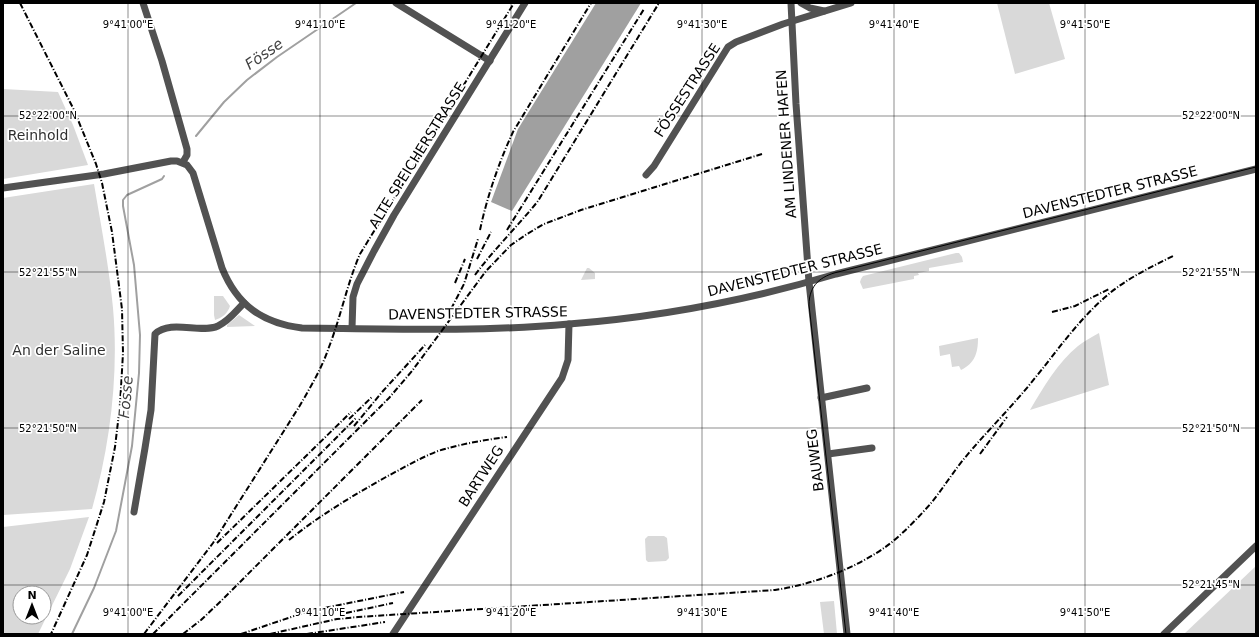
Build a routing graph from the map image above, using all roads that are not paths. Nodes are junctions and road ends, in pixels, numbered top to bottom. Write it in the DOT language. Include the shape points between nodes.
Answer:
graph roads {
  1 [pos="143,3"];
  2 [pos="396,3"];
  3 [pos="525,3"];
  4 [pos="791,3"];
  5 [pos="801,3"];
  6 [pos="852,3"];
  7 [pos="824,11"];
  8 [pos="792,21"];
  9 [pos="490,61"];
  10 [pos="183,162"];
  11 [pos="1256,169"];
  12 [pos="646,175"];
  13 [pos="3,188"];
  14 [pos="809,282"];
  15 [pos="244,303"];
  16 [pos="569,324"];
  17 [pos="352,328"];
  18 [pos="867,388"];
  19 [pos="821,398"];
  20 [pos="872,448"];
  21 [pos="828,454"];
  22 [pos="134,512"];
  23 [pos="1256,546"];
  24 [pos="393,634"];
  25 [pos="848,634"];
  26 [pos="1164,634"];
  1 -- 10 [label="street" via="187,149"];
  2 -- 9 [label="street"];
  3 -- 9 [label="street, ALTE SPEICHERSTRASSE"];
  4 -- 8 [label="street, AM LINDENER HAFEN"];
  5 -- 7 [label="street"];
  6 -- 7 [label="street, FÖSSESTRASSE"];
  7 -- 8 [label="street, FÖSSESTRASSE"];
  8 -- 12 [label="street, FÖSSESTRASSE" via="728,47"];
  8 -- 14 [label="street, AM LINDENER HAFEN"];
  9 -- 17 [label="street, ALTE SPEICHERSTRASSE" via="374,251 353,297"];
  10 -- 13 [label="street" via="171,161 104,174"];
  10 -- 15 [label="street, DAVENSTEDTER STRASSE" via="193,173 227,280"];
  11 -- 14 [label="street, DAVENSTEDTER STRASSE"];
  14 -- 16 [label="street, DAVENSTEDTER STRASSE" via="687,309"];
  14 -- 19 [label="street, BAUWEG"];
  15 -- 17 [label="street, DAVENSTEDTER STRASSE" via="257,314 287,326"];
  15 -- 22 [label="street" via="218,326 168,328 155,334 150,410"];
  16 -- 17 [label="street, DAVENSTEDTER STRASSE" via="487,328"];
  16 -- 24 [label="street, BARTWEG" via="568,360 562,378"];
  18 -- 19 [label="street"];
  19 -- 21 [label="street, BAUWEG"];
  20 -- 21 [label="street"];
  21 -- 25 [label="street, BAUWEG"];
  23 -- 26 [label="street"];
}
